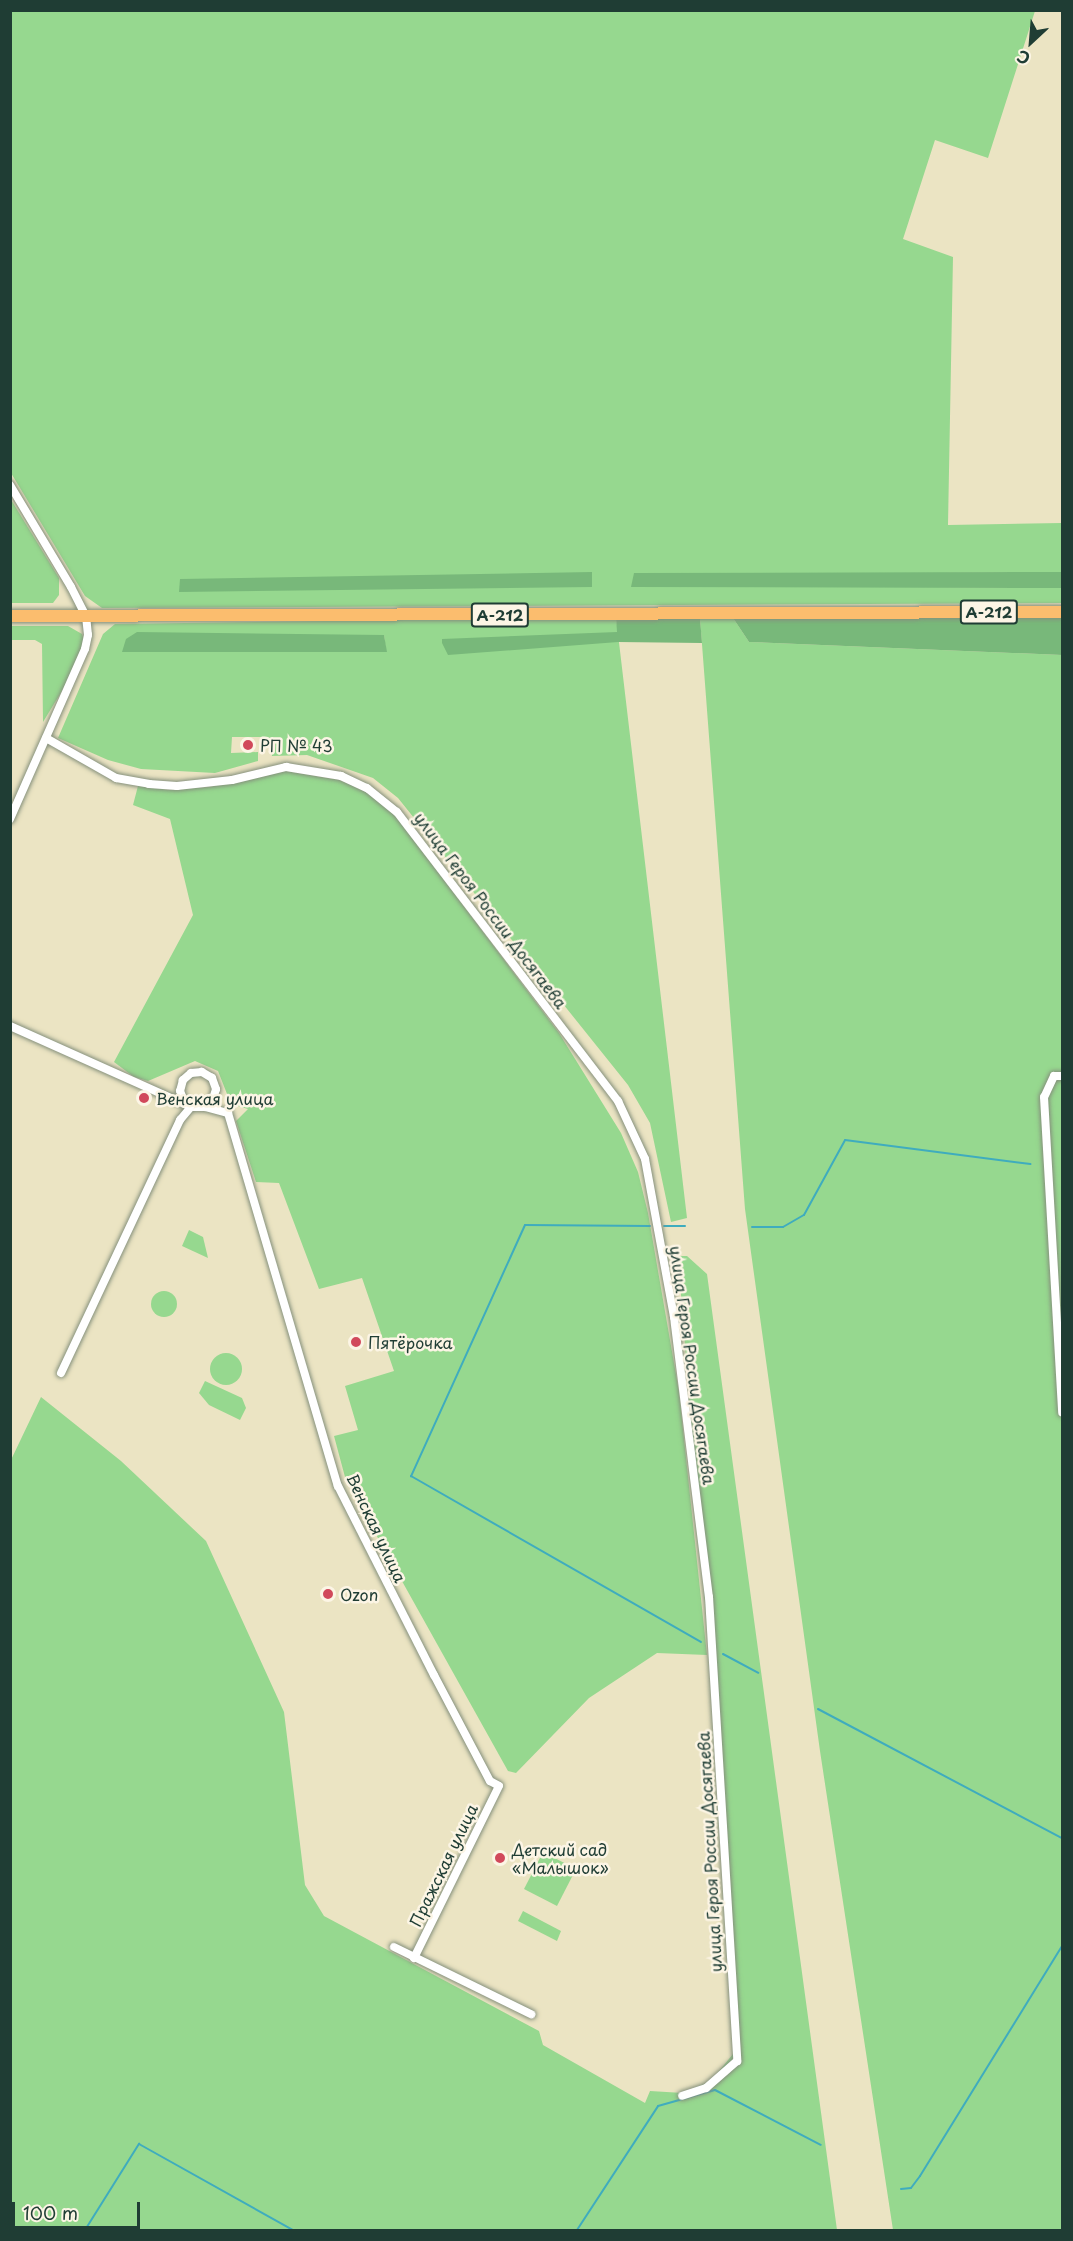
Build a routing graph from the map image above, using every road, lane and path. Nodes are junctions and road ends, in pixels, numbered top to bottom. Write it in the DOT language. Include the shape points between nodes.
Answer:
graph roads {
  1 [pos="10,485"];
  2 [pos="1062,612"];
  3 [pos="10,616"];
  4 [pos="86,616"];
  5 [pos="46,738"];
  6 [pos="10,819"];
  7 [pos="10,1026"];
  8 [pos="1062,1076"];
  9 [pos="187,1104"];
  10 [pos="205,1107"];
  11 [pos="61,1373"];
  12 [pos="1062,1412"];
  13 [pos="499,1786"];
  14 [pos="394,1947"];
  15 [pos="414,1958"];
  16 [pos="531,2014"];
  17 [pos="682,2096"];
  1 -- 4 [label="street"];
  2 -- 4 [label="highway, А-212"];
  3 -- 4 [label="highway, А-212"];
  4 -- 5 [label="street" via="86,649"];
  5 -- 6 [label="street"];
  5 -- 17 [label="street, улица Героя России Досягаева" via="116,778 148,784 177,786 232,780 286,767 341,776 367,788 397,813 618,1101 645,1159 674,1317 710,1609 737,2061 706,2088"];
  7 -- 9 [label="street"];
  8 -- 12 [label="street" via="1054,1076 1044,1097"];
  9 -- 10 [label="street"];
  9 -- 10 [label="street" via="180,1091 183,1080 191,1073 202,1072 212,1078 216,1089 213,1100"];
  9 -- 11 [label="street"];
  10 -- 13 [label="street, Венская улица" via="228,1113 338,1486 490,1781"];
  13 -- 15 [label="street, Пражская улица"];
  14 -- 15 [label="street"];
  15 -- 16 [label="street"];
}
